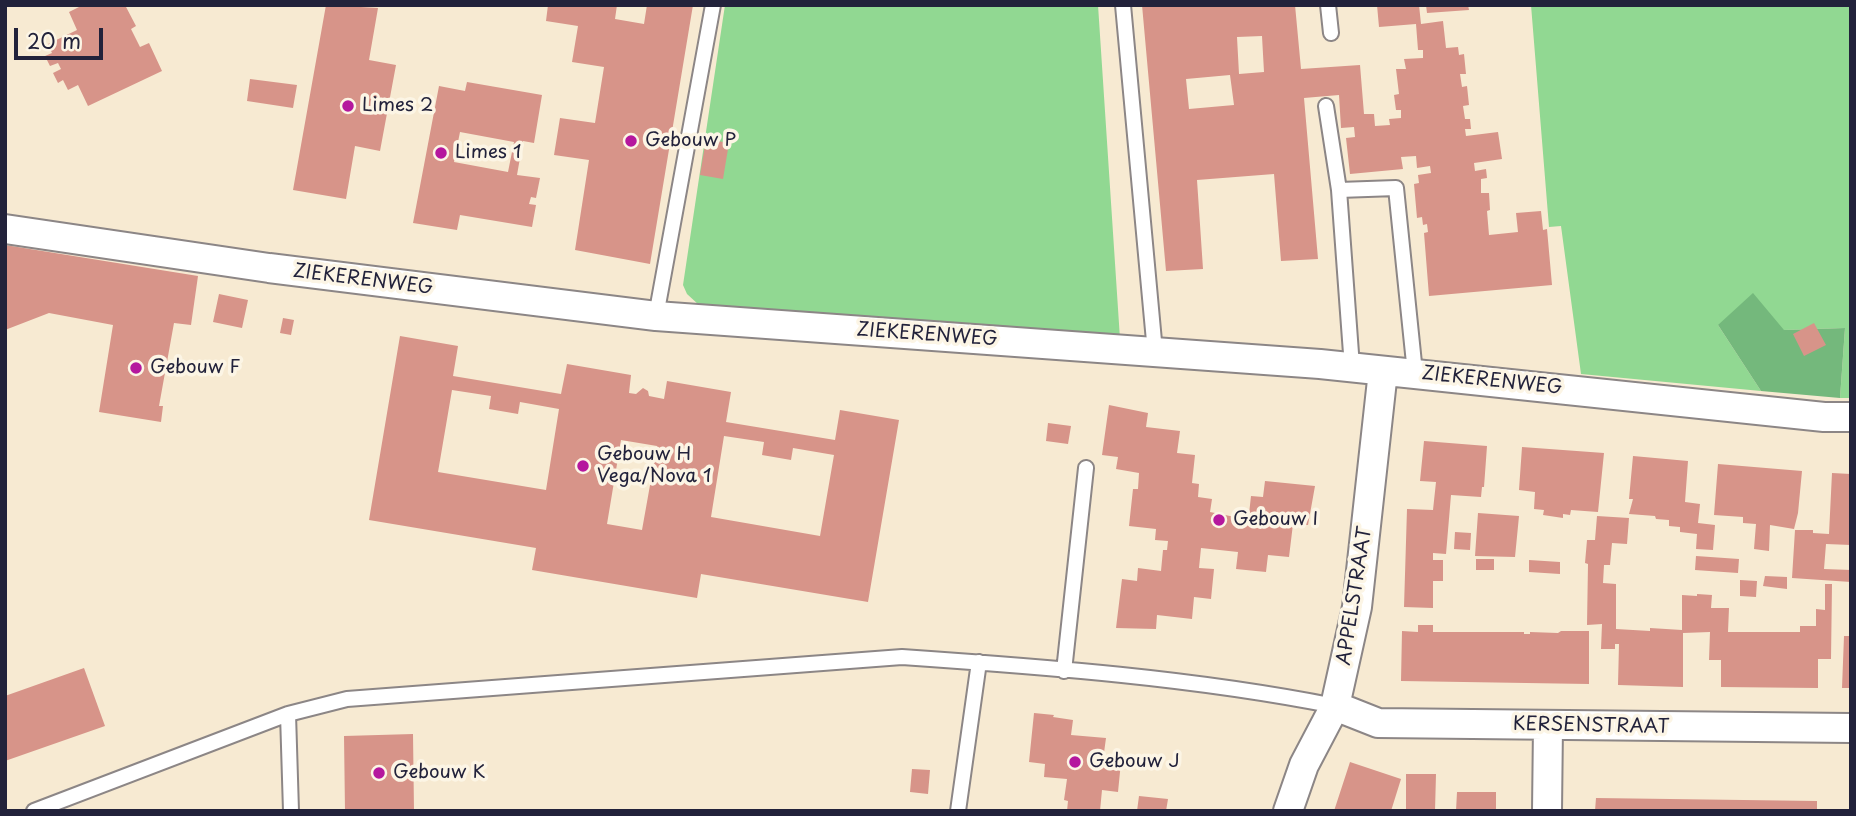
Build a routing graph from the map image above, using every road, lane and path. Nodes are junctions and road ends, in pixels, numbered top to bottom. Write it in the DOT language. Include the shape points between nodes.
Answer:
graph roads {
  1 [pos="713,5"];
  2 [pos="1123,5"];
  3 [pos="1328,5"];
  4 [pos="1331,33"];
  5 [pos="1326,106"];
  6 [pos="1339,190"];
  7 [pos="5,229"];
  8 [pos="656,316"];
  9 [pos="1155,352"];
  10 [pos="1352,367"];
  11 [pos="1383,371"];
  12 [pos="1415,373"];
  13 [pos="1851,417"];
  14 [pos="1086,468"];
  15 [pos="979,663"];
  16 [pos="1064,671"];
  17 [pos="1335,706"];
  18 [pos="288,714"];
  19 [pos="1548,726"];
  20 [pos="1851,728"];
  21 [pos="34,811"];
  22 [pos="291,811"];
  23 [pos="958,811"];
  24 [pos="1288,811"];
  25 [pos="1547,811"];
  1 -- 8 [label="lane"];
  2 -- 9 [label="lane"];
  3 -- 4 [label="lane"];
  5 -- 6 [label="lane"];
  6 -- 10 [label="lane"];
  6 -- 12 [label="lane" via="1396,188"];
  7 -- 8 [label="street, ZIEKERENWEG" via="269,268"];
  8 -- 9 [label="street, ZIEKERENWEG"];
  9 -- 10 [label="street, ZIEKERENWEG"];
  10 -- 11 [label="street, ZIEKERENWEG"];
  11 -- 12 [label="street, ZIEKERENWEG"];
  11 -- 17 [label="street, APPELSTRAAT" via="1357,607"];
  12 -- 13 [label="street, ZIEKERENWEG"];
  14 -- 16 [label="lane"];
  15 -- 16 [label="lane"];
  15 -- 18 [label="lane" via="902,657 347,699"];
  15 -- 23 [label="lane"];
  16 -- 17 [label="lane" via="1262,692"];
  17 -- 19 [label="street, KERSENSTRAAT" via="1378,723"];
  17 -- 24 [label="street, APPELSTRAAT" via="1304,765"];
  18 -- 21 [label="lane"];
  18 -- 22 [label="lane"];
  19 -- 20 [label="street, KERSENSTRAAT"];
  19 -- 25 [label="street"];
}
